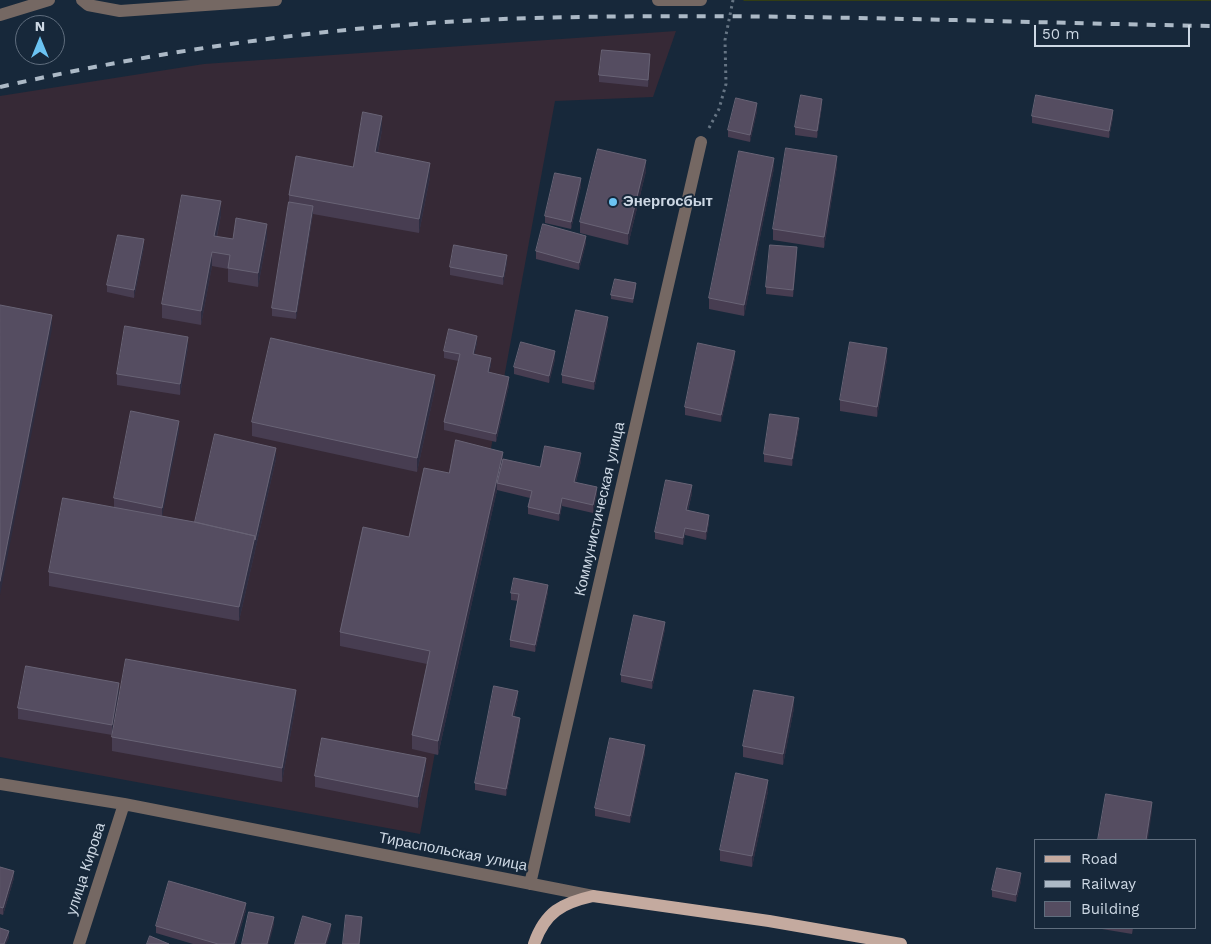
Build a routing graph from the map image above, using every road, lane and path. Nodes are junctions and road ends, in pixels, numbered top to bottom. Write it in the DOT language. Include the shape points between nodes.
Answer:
graph roads {
  1 [pos="49,0"];
  2 [pos="82,0"];
  3 [pos="276,0"];
  4 [pos="658,0"];
  5 [pos="702,0"];
  6 [pos="733,0"];
  7 [pos="0,15"];
  8 [pos="701,142"];
  9 [pos="0,784"];
  10 [pos="124,804"];
  11 [pos="530,884"];
  12 [pos="593,896"];
  13 [pos="79,944"];
  14 [pos="534,944"];
  15 [pos="901,944"];
  1 -- 7 [label="street"];
  2 -- 3 [label="street" via="88,5 120,11"];
  4 -- 5 [label="street"];
  6 -- 8 [label="path" via="725,40 726,84 716,115"];
  8 -- 11 [label="street, Коммунистическая улица"];
  9 -- 10 [label="street, Тираспольская улица"];
  10 -- 11 [label="street, Тираспольская улица"];
  10 -- 13 [label="street, улица Кирова"];
  11 -- 12 [label="street, Тираспольская улица"];
  12 -- 14 [label="main road" via="569,902 547,917"];
  12 -- 15 [label="main road, Тираспольская улица" via="770,921"];
}
